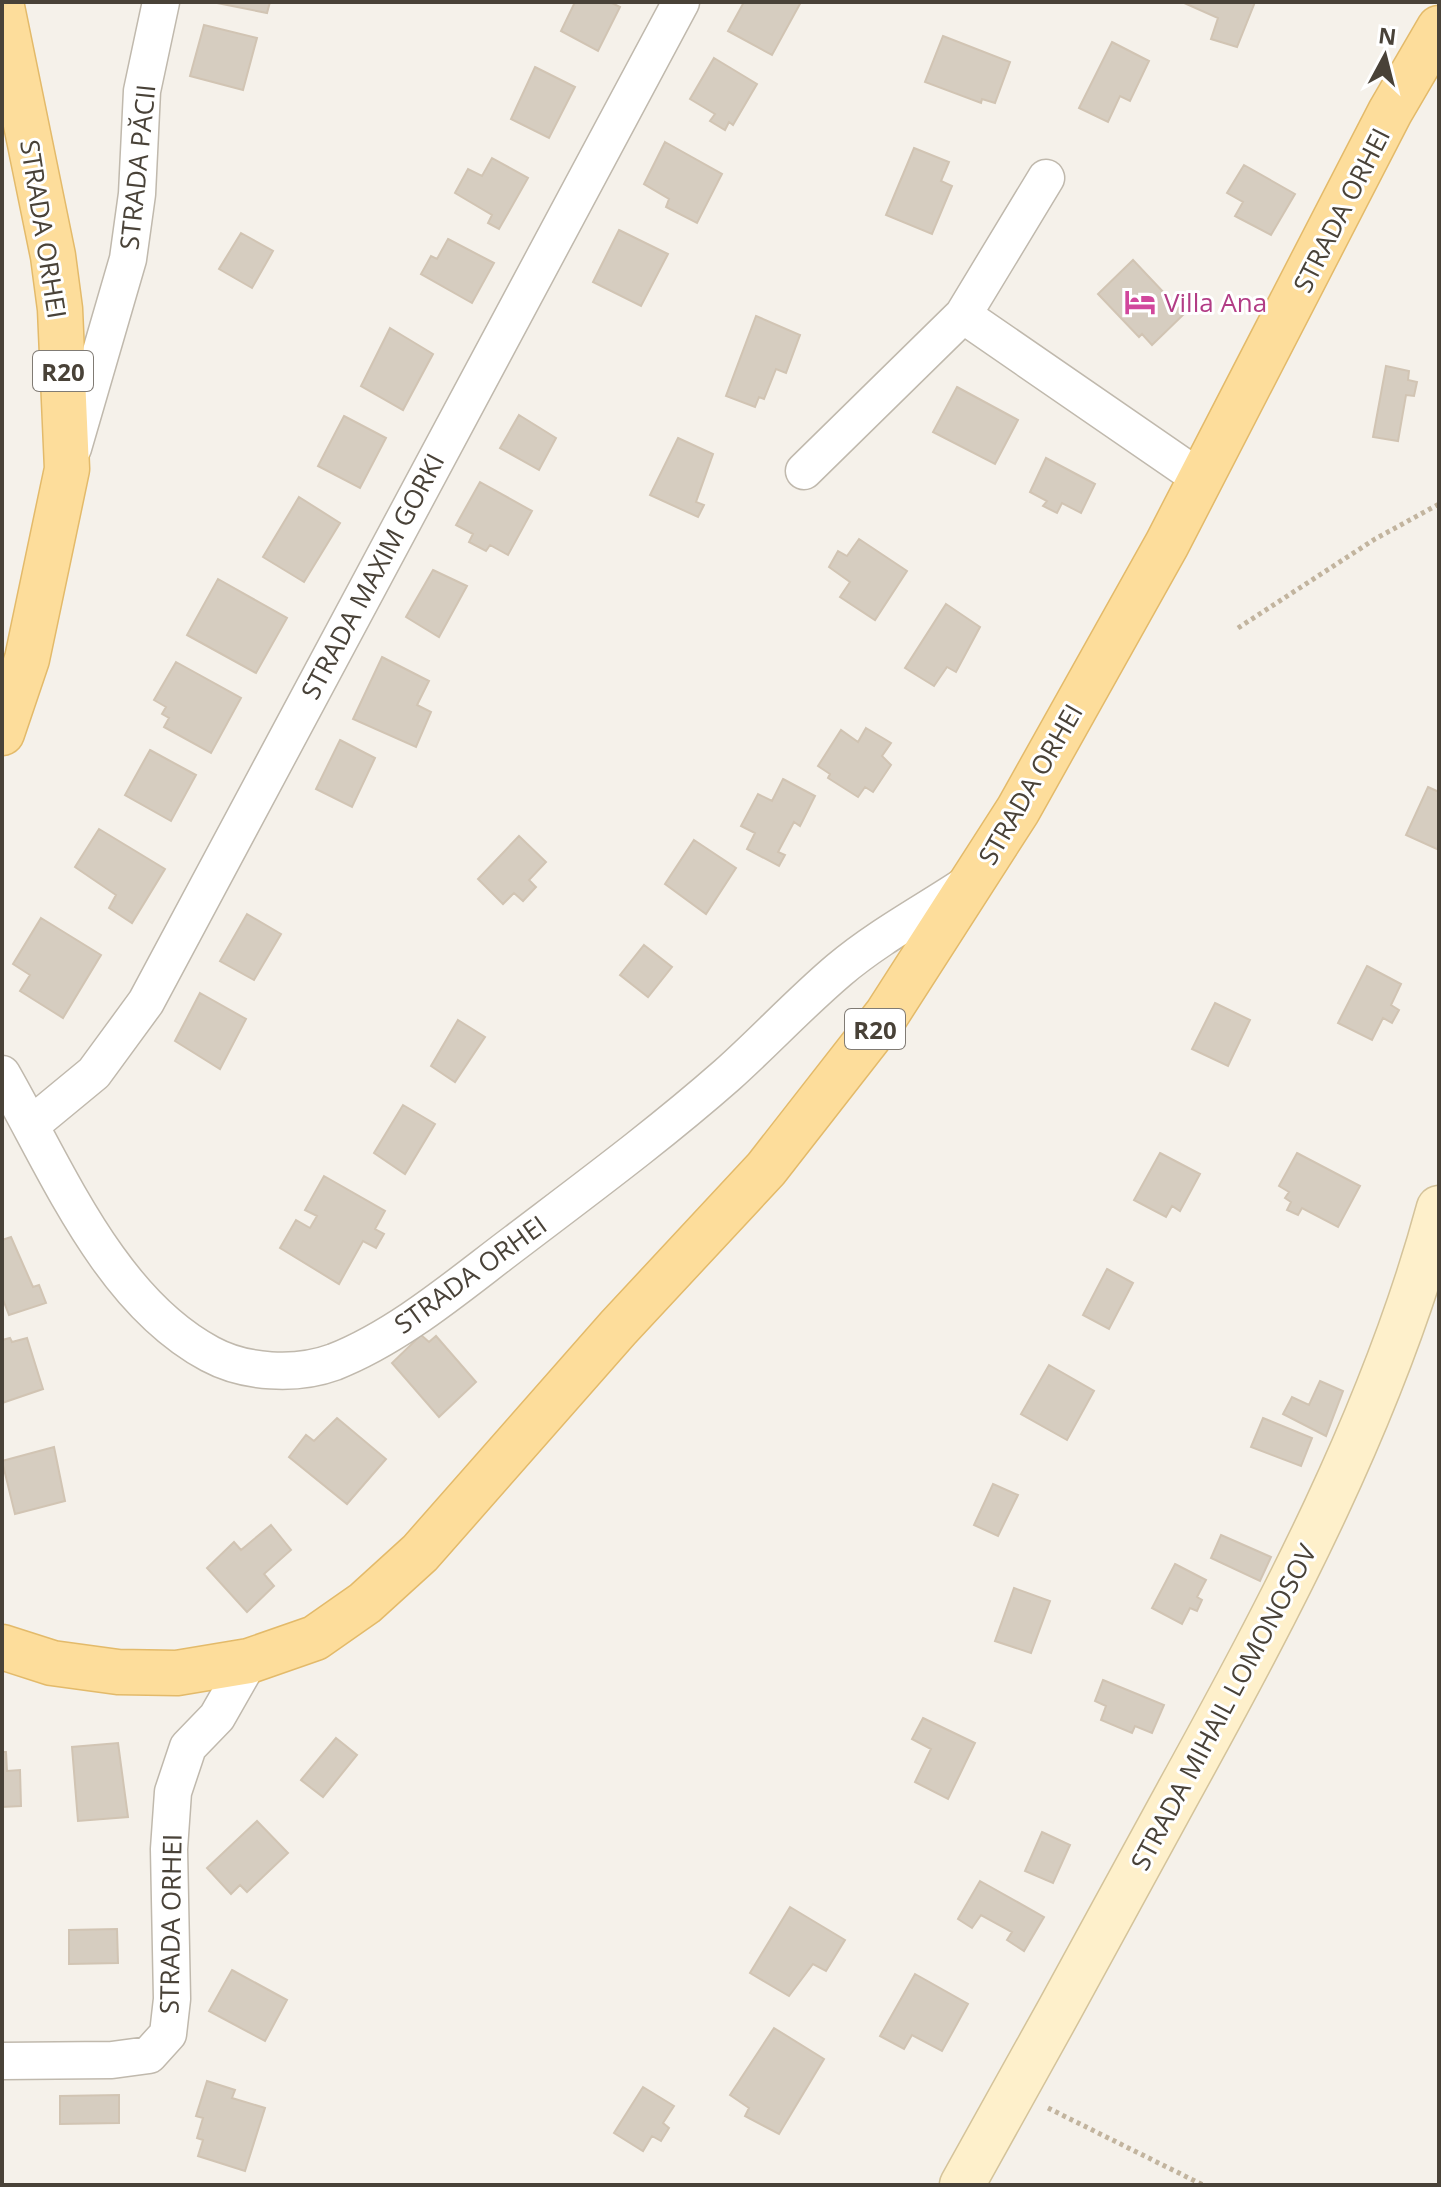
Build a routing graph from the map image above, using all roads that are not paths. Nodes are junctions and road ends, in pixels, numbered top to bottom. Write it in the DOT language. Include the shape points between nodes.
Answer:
graph roads {
  1 [pos="161,2"];
  2 [pos="681,2"];
  3 [pos="2,7"];
  4 [pos="1439,28"];
  5 [pos="1046,178"];
  6 [pos="963,315"];
  7 [pos="67,469"];
  8 [pos="804,471"];
  9 [pos="1201,479"];
  10 [pos="2,733"];
  11 [pos="975,879"];
  12 [pos="2,1074"];
  13 [pos="31,1125"];
  14 [pos="1439,1208"];
  15 [pos="2,1647"];
  16 [pos="249,1661"];
  17 [pos="2,2061"];
  18 [pos="962,2185"];
  1 -- 7 [label="street, STRADA PĂCII" via="142,91 128,259"];
  2 -- 13 [label="street, STRADA MAXIM GORKI" via="146,1002 94,1073"];
  3 -- 7 [label="main road, STRADA ORHEI / R20" via="53,256"];
  4 -- 9 [label="main road, STRADA ORHEI / R20" via="1390,112"];
  5 -- 6 [label="street"];
  6 -- 8 [label="street"];
  6 -- 9 [label="street"];
  7 -- 10 [label="main road, STRADA ORHEI / R20" via="27,659"];
  9 -- 11 [label="main road, STRADA ORHEI / R20"];
  11 -- 13 [label="street, STRADA ORHEI" via="841,968 727,1075 467,1280 333,1362 287,1371 247,1368 210,1354 172,1327 109,1258"];
  11 -- 16 [label="main road, STRADA ORHEI / R20" via="887,1014 766,1169 420,1553 365,1603 315,1638"];
  12 -- 13 [label="street, STRADA ORHEI"];
  14 -- 18 [label="main road, STRADA MIHAIL LOMONOSOV" via="1381,1377 1334,1493 1270,1625"];
  15 -- 16 [label="main road, STRADA ORHEI / R20" via="52,1663 118,1672 177,1673"];
  16 -- 17 [label="street, STRADA ORHEI" via="217,1717 188,1747 173,1792 168,2034 149,2055"];
}
